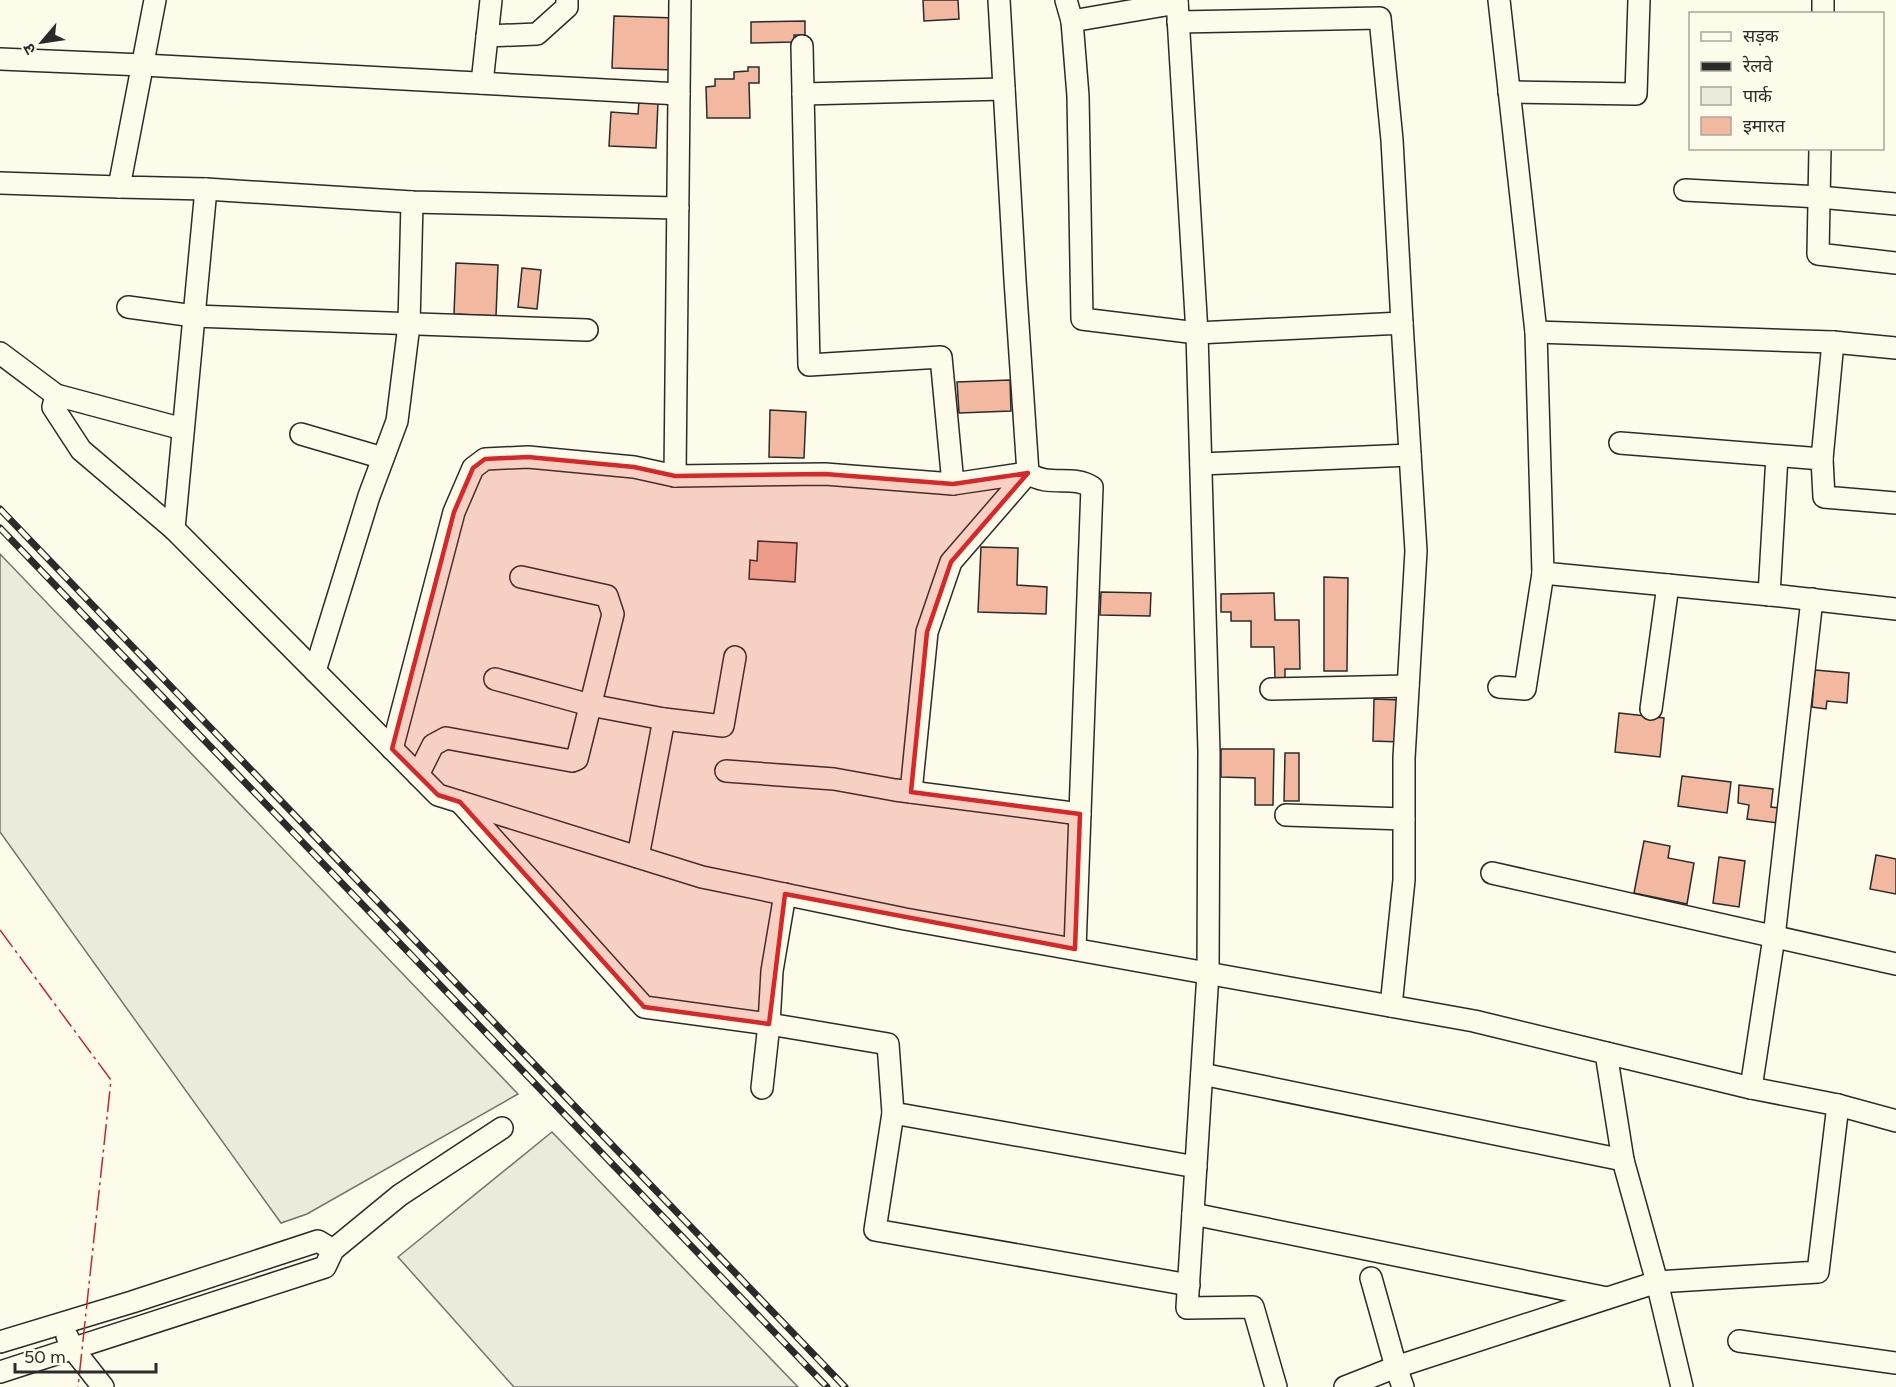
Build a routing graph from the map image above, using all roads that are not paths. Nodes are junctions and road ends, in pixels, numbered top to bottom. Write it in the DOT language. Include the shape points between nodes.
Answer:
graph roads {
  1 [pos="155,0"];
  2 [pos="491,0"];
  3 [pos="567,0"];
  4 [pos="680,0"];
  5 [pos="999,0"];
  6 [pos="1066,0"];
  7 [pos="1499,0"];
  8 [pos="1639,0"];
  9 [pos="1177,8"];
  10 [pos="1072,21"];
  11 [pos="487,36"];
  12 [pos="802,46"];
  13 [pos="0,59"];
  14 [pos="143,65"];
  15 [pos="483,83"];
  16 [pos="1004,90"];
  17 [pos="1509,92"];
  18 [pos="679,94"];
  19 [pos="803,94"];
  20 [pos="1820,150"];
  21 [pos="0,183"];
  22 [pos="119,187"];
  23 [pos="206,189"];
  24 [pos="1685,190"];
  25 [pos="1819,197"];
  26 [pos="412,202"];
  27 [pos="1896,204"];
  28 [pos="678,208"];
  29 [pos="1896,263"];
  30 [pos="128,308"];
  31 [pos="194,316"];
  32 [pos="1402,322"];
  33 [pos="409,325"];
  34 [pos="587,330"];
  35 [pos="1536,332"];
  36 [pos="1197,333"];
  37 [pos="1833,342"];
  38 [pos="1896,348"];
  39 [pos="0,353"];
  40 [pos="56,395"];
  41 [pos="183,429"];
  42 [pos="301,434"];
  43 [pos="1620,443"];
  44 [pos="1410,455"];
  45 [pos="1777,456"];
  46 [pos="383,458"];
  47 [pos="1822,459"];
  48 [pos="1201,464"];
  49 [pos="1028,473"];
  50 [pos="675,476"];
  51 [pos="953,484"];
  52 [pos="1896,502"];
  53 [pos="174,529"];
  54 [pos="1543,573"];
  55 [pos="521,577"];
  56 [pos="1668,585"];
  57 [pos="1769,595"];
  58 [pos="1812,599"];
  59 [pos="1896,609"];
  60 [pos="735,657"];
  61 [pos="315,671"];
  62 [pos="495,679"];
  63 [pos="1408,686"];
  64 [pos="1499,687"];
  65 [pos="1271,688"];
  66 [pos="590,705"];
  67 [pos="1651,709"];
  68 [pos="664,719"];
  69 [pos="392,749"];
  70 [pos="726,771"];
  71 [pos="418,776"];
  72 [pos="911,792"];
  73 [pos="460,802"];
  74 [pos="1080,814"];
  75 [pos="1286,815"];
  76 [pos="1404,819"];
  77 [pos="638,857"];
  78 [pos="1492,873"];
  79 [pos="785,894"];
  80 [pos="1774,937"];
  81 [pos="1076,949"];
  82 [pos="1896,964"];
  83 [pos="1208,973"];
  84 [pos="1390,1006"];
  85 [pos="769,1024"];
  86 [pos="1606,1053"];
  87 [pos="1202,1074"];
  88 [pos="762,1088"];
  89 [pos="1751,1088"];
  90 [pos="1838,1105"];
  91 [pos="893,1113"];
  92 [pos="1896,1121"];
  93 [pos="502,1128"];
  94 [pos="1623,1160"];
  95 [pos="1196,1167"];
  96 [pos="1193,1214"];
  97 [pos="333,1250"];
  98 [pos="1371,1278"];
  99 [pos="1657,1282"];
  100 [pos="1188,1285"];
  101 [pos="1607,1298"];
  102 [pos="62,1323"];
  103 [pos="1739,1341"];
  104 [pos="0,1342"];
  105 [pos="73,1348"];
  106 [pos="1896,1363"];
  107 [pos="0,1372"];
  108 [pos="1400,1377"];
  109 [pos="103,1387"];
  110 [pos="1276,1387"];
  111 [pos="1345,1387"];
  112 [pos="1682,1387"];
  1 -- 14 [label="street"];
  2 -- 11 [label="street"];
  3 -- 11 [label="street" via="567,7 537,34"];
  4 -- 18 [label="street"];
  5 -- 16 [label="street"];
  6 -- 10 [label="street"];
  7 -- 17 [label="street"];
  8 -- 17 [label="street" via="1636,94"];
  9 -- 10 [label="street"];
  9 -- 32 [label="street" via="1380,18 1392,140"];
  9 -- 36 [label="street"];
  10 -- 36 [label="street" via="1078,96 1082,319"];
  11 -- 15 [label="street"];
  12 -- 19 [label="street"];
  13 -- 14 [label="street"];
  14 -- 15 [label="street"];
  14 -- 22 [label="street"];
  15 -- 18 [label="street"];
  16 -- 19 [label="street"];
  16 -- 49 [label="street"];
  17 -- 35 [label="street"];
  18 -- 28 [label="street"];
  19 -- 51 [label="street" via="809,365 941,357"];
  20 -- 25 [label="street"];
  21 -- 22 [label="street"];
  22 -- 23 [label="street"];
  23 -- 26 [label="street"];
  23 -- 31 [label="street"];
  24 -- 25 [label="street"];
  25 -- 27 [label="street"];
  25 -- 29 [label="street" via="1818,254"];
  26 -- 28 [label="street"];
  26 -- 33 [label="street"];
  28 -- 50 [label="street"];
  30 -- 31 [label="street"];
  31 -- 33 [label="street"];
  31 -- 41 [label="street"];
  32 -- 36 [label="street"];
  32 -- 44 [label="street"];
  33 -- 34 [label="street"];
  33 -- 46 [label="street" via="397,421"];
  35 -- 37 [label="street"];
  35 -- 54 [label="street"];
  36 -- 48 [label="street"];
  37 -- 38 [label="street"];
  37 -- 47 [label="street"];
  39 -- 40 [label="street"];
  40 -- 41 [label="street"];
  40 -- 53 [label="street" via="52,407 81,450"];
  41 -- 53 [label="street"];
  42 -- 46 [label="street"];
  43 -- 45 [label="street"];
  44 -- 48 [label="street"];
  44 -- 63 [label="street" via="1416,550"];
  45 -- 47 [label="street"];
  45 -- 57 [label="street"];
  46 -- 61 [label="street"];
  47 -- 52 [label="street" via="1824,497"];
  48 -- 83 [label="street" via="1209,752"];
  49 -- 51 [label="street"];
  49 -- 72 [label="street" via="951,562 927,632"];
  49 -- 74 [label="street" via="1042,481 1085,483 1092,487"];
  50 -- 51 [label="street" via="825,474"];
  50 -- 69 [label="street" via="634,467 528,458 485,459 473,468 454,512"];
  53 -- 61 [label="street"];
  54 -- 56 [label="street"];
  54 -- 64 [label="street" via="1525,689"];
  55 -- 66 [label="street" via="607,596 613,614"];
  56 -- 57 [label="street"];
  56 -- 67 [label="street"];
  57 -- 58 [label="street"];
  58 -- 59 [label="street"];
  58 -- 80 [label="street"];
  60 -- 68 [label="street" via="723,726"];
  61 -- 69 [label="street"];
  62 -- 66 [label="street"];
  63 -- 65 [label="street"];
  63 -- 76 [label="street"];
  66 -- 68 [label="street"];
  66 -- 71 [label="street" via="577,759 446,738 434,745"];
  68 -- 77 [label="street"];
  69 -- 71 [label="street"];
  70 -- 72 [label="street" via="834,779"];
  71 -- 73 [label="street" via="438,795"];
  72 -- 74 [label="street"];
  73 -- 77 [label="street"];
  73 -- 85 [label="street" via="644,1007"];
  74 -- 81 [label="street"];
  75 -- 76 [label="street"];
  76 -- 84 [label="street" via="1404,880"];
  77 -- 79 [label="street" via="702,877"];
  78 -- 80 [label="street"];
  79 -- 81 [label="street"];
  79 -- 85 [label="street" via="772,971"];
  80 -- 82 [label="street"];
  80 -- 89 [label="street"];
  81 -- 83 [label="street"];
  83 -- 84 [label="street"];
  83 -- 87 [label="street"];
  84 -- 86 [label="street" via="1474,1021"];
  85 -- 88 [label="street"];
  85 -- 91 [label="street" via="888,1044"];
  86 -- 89 [label="street"];
  86 -- 94 [label="street"];
  87 -- 94 [label="street"];
  87 -- 95 [label="street"];
  89 -- 90 [label="street"];
  90 -- 92 [label="street"];
  90 -- 99 [label="street" via="1818,1272"];
  91 -- 95 [label="street"];
  91 -- 100 [label="street" via="875,1230"];
  93 -- 97 [label="street" via="400,1195"];
  94 -- 99 [label="street"];
  95 -- 96 [label="street"];
  96 -- 100 [label="street"];
  96 -- 101 [label="street"];
  97 -- 102 [label="street" via="318,1240"];
  97 -- 105 [label="street" via="325,1267"];
  98 -- 108 [label="street"];
  99 -- 101 [label="street"];
  99 -- 112 [label="street"];
  100 -- 110 [label="street" via="1187,1308 1253,1307"];
  101 -- 108 [label="street"];
  102 -- 104 [label="street"];
  102 -- 105 [label="street"];
  103 -- 106 [label="street"];
  105 -- 107 [label="street"];
  105 -- 109 [label="street"];
  108 -- 111 [label="street"];
}
